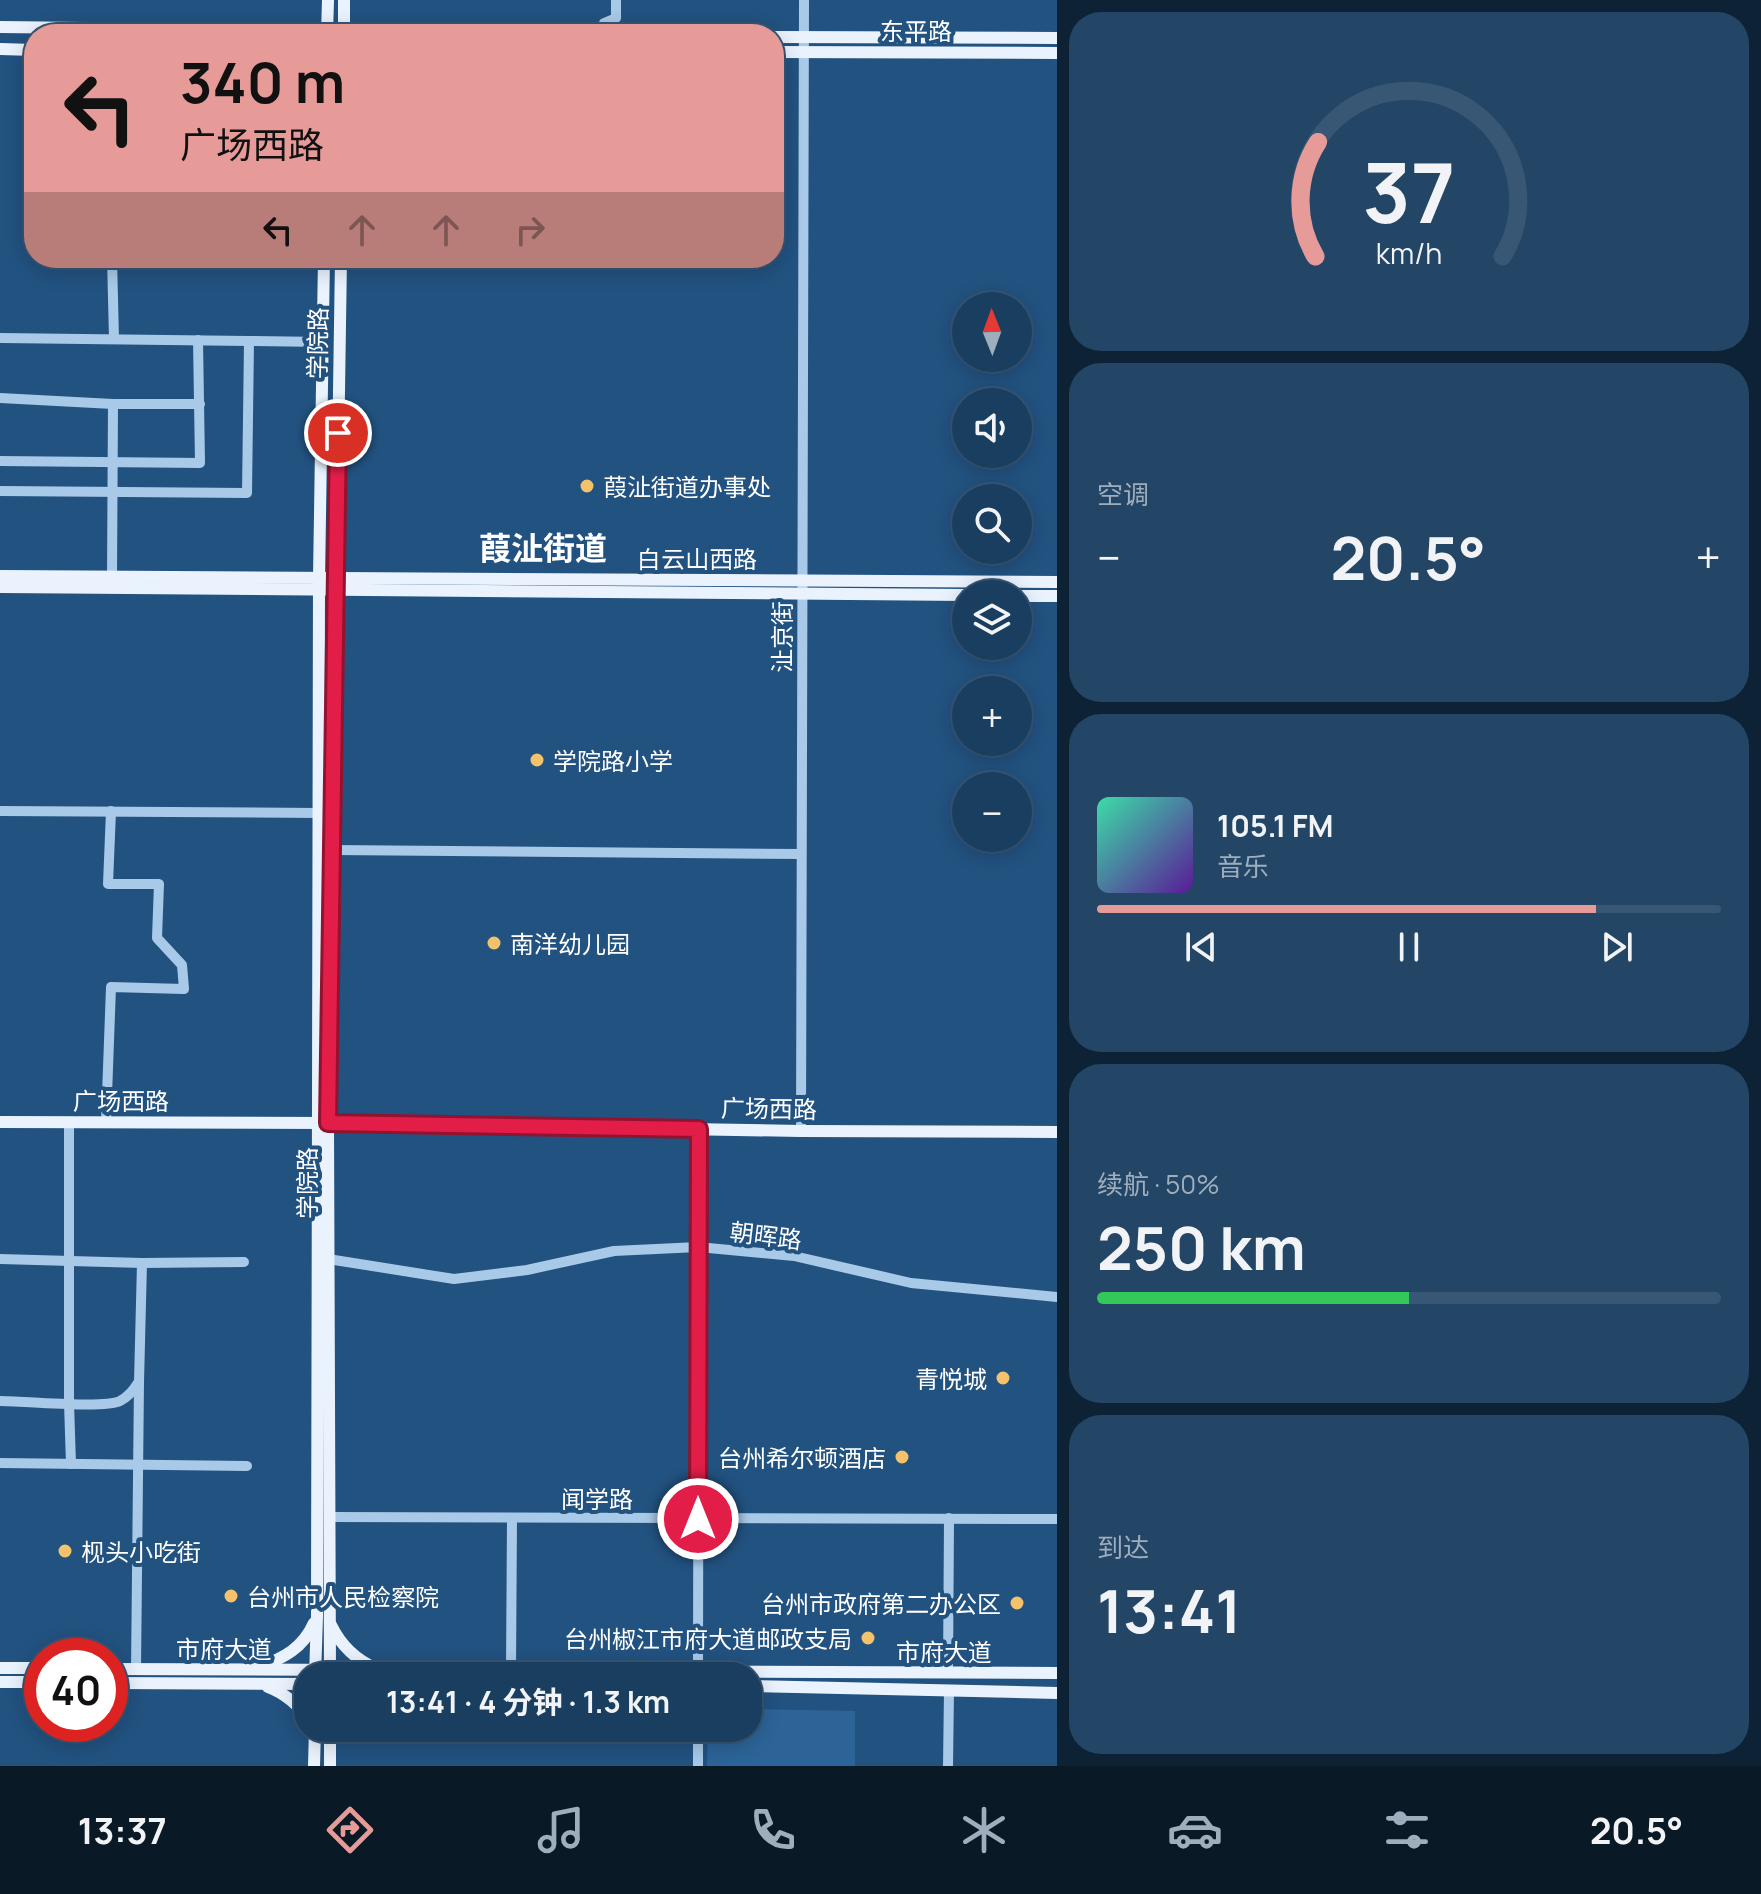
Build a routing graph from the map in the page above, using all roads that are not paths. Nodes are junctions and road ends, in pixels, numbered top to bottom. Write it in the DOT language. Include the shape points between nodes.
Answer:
graph roads {
  1 [pos="328,0"];
  2 [pos="344,0"];
  3 [pos="616,0"];
  4 [pos="804,0"];
  5 [pos="327,24"];
  6 [pos="344,24"];
  7 [pos="604,24"];
  8 [pos="0,27"];
  9 [pos="24,27"];
  10 [pos="784,37"];
  11 [pos="803,37"];
  12 [pos="1057,38"];
  13 [pos="0,49"];
  14 [pos="24,50"];
  15 [pos="784,52"];
  16 [pos="803,52"];
  17 [pos="1057,53"];
  18 [pos="112,268"];
  19 [pos="324,268"];
  20 [pos="341,268"];
  21 [pos="0,338"];
  22 [pos="114,339"];
  23 [pos="198,340"];
  24 [pos="249,341"];
  25 [pos="323,342"];
  26 [pos="0,398"];
  27 [pos="113,404"];
  28 [pos="200,404"];
  29 [pos="0,461"];
  30 [pos="113,461"];
  31 [pos="0,491"];
  32 [pos="113,491"];
  33 [pos="0,576"];
  34 [pos="112,577"];
  35 [pos="801,581"];
  36 [pos="1057,582"];
  37 [pos="319,584"];
  38 [pos="336,584"];
  39 [pos="0,587"];
  40 [pos="801,595"];
  41 [pos="952,595"];
  42 [pos="1032,596"];
  43 [pos="1057,596"];
  44 [pos="0,811"];
  45 [pos="111,811"];
  46 [pos="318,813"];
  47 [pos="332,850"];
  48 [pos="801,854"];
  49 [pos="0,1122"];
  50 [pos="69,1122"];
  51 [pos="106,1122"];
  52 [pos="322,1123"];
  53 [pos="699,1129"];
  54 [pos="801,1131"];
  55 [pos="1057,1132"];
  56 [pos="698,1247"];
  57 [pos="0,1259"];
  58 [pos="328,1259"];
  59 [pos="69,1260"];
  60 [pos="244,1262"];
  61 [pos="142,1263"];
  62 [pos="1057,1297"];
  63 [pos="139,1382"];
  64 [pos="0,1401"];
  65 [pos="69,1403"];
  66 [pos="0,1463"];
  67 [pos="71,1464"];
  68 [pos="138,1465"];
  69 [pos="247,1466"];
  70 [pos="329,1517"];
  71 [pos="512,1518"];
  72 [pos="949,1518"];
  73 [pos="698,1519"];
  74 [pos="1057,1519"];
  75 [pos="323,1619"];
  76 [pos="317,1662"];
  77 [pos="329,1662"];
  78 [pos="363,1662"];
  79 [pos="511,1662"];
  80 [pos="698,1662"];
  81 [pos="0,1668"];
  82 [pos="24,1668"];
  83 [pos="128,1669"];
  84 [pos="136,1669"];
  85 [pos="253,1670"];
  86 [pos="294,1672"];
  87 [pos="762,1672"];
  88 [pos="948,1673"];
  89 [pos="1057,1673"];
  90 [pos="0,1682"];
  91 [pos="24,1682"];
  92 [pos="128,1683"];
  93 [pos="261,1684"];
  94 [pos="294,1684"];
  95 [pos="762,1686"];
  96 [pos="949,1690"];
  97 [pos="1057,1693"];
  98 [pos="294,1702"];
  99 [pos="315,1742"];
  100 [pos="331,1742"];
  101 [pos="698,1742"];
  102 [pos="314,1766"];
  103 [pos="330,1766"];
  104 [pos="698,1766"];
  105 [pos="948,1766"];
  1 -- 5 [label="main road"];
  2 -- 6 [label="main road"];
  3 -- 7 [label="street" via="616,18"];
  4 -- 11 [label="street, 沚京街"];
  8 -- 9 [label="main road"];
  10 -- 11 [label="main road, 东平路"];
  11 -- 12 [label="main road, 东平路"];
  11 -- 16 [label="street, 沚京街"];
  13 -- 14 [label="main road"];
  15 -- 16 [label="main road, 东平路"];
  16 -- 17 [label="main road, 东平路"];
  16 -- 35 [label="street, 沚京街"];
  18 -- 22 [label="street"];
  19 -- 25 [label="main road, 学院路"];
  20 -- 38 [label="main road, 学院路"];
  21 -- 22 [label="street"];
  22 -- 23 [label="street"];
  23 -- 24 [label="street"];
  23 -- 28 [label="street"];
  24 -- 25 [label="street"];
  24 -- 32 [label="street" via="247,493"];
  25 -- 37 [label="main road, 学院路"];
  26 -- 27 [label="street"];
  27 -- 28 [label="street"];
  27 -- 30 [label="street"];
  28 -- 30 [label="street" via="200,463"];
  29 -- 30 [label="street"];
  30 -- 32 [label="street"];
  31 -- 32 [label="street"];
  32 -- 34 [label="street"];
  33 -- 34 [label="main road, 白云山西路"];
  34 -- 37 [label="main road, 白云山西路"];
  35 -- 36 [label="main road, 白云山西路"];
  35 -- 38 [label="main road, 白云山西路"];
  35 -- 40 [label="street, 沚京街"];
  37 -- 38 [label="main road, 白云山西路"];
  37 -- 39 [label="main road, 白云山西路"];
  37 -- 46 [label="main road, 学院路"];
  38 -- 40 [label="main road, 白云山西路"];
  38 -- 47 [label="main road, 学院路"];
  40 -- 41 [label="main road, 白云山西路"];
  40 -- 48 [label="street, 沚京街"];
  42 -- 43 [label="main road"];
  44 -- 45 [label="street"];
  45 -- 46 [label="street"];
  45 -- 51 [label="street" via="108,884 159,884 157,938 182,965 184,989 111,987"];
  46 -- 52 [label="main road, 学院路"];
  47 -- 48 [label="street"];
  47 -- 52 [label="main road, 学院路"];
  48 -- 54 [label="street, 沚京街"];
  49 -- 50 [label="main road, 广场西路"];
  50 -- 51 [label="main road, 广场西路"];
  50 -- 59 [label="street"];
  51 -- 52 [label="main road, 广场西路"];
  52 -- 53 [label="main road, 广场西路"];
  52 -- 58 [label="main road, 学院路"];
  52 -- 75 [label="main road, 学院路"];
  53 -- 54 [label="main road, 广场西路"];
  53 -- 56 [label="street"];
  54 -- 55 [label="main road, 广场西路"];
  56 -- 58 [label="street, 朝晖路" via="614,1251 454,1279"];
  56 -- 62 [label="street, 朝晖路" via="794,1256 911,1283"];
  56 -- 73 [label="street"];
  57 -- 59 [label="street"];
  58 -- 70 [label="main road, 学院路"];
  59 -- 61 [label="street"];
  59 -- 65 [label="street"];
  60 -- 61 [label="street"];
  61 -- 63 [label="street"];
  63 -- 65 [label="street" via="118,1403"];
  63 -- 68 [label="street"];
  64 -- 65 [label="street"];
  65 -- 67 [label="street"];
  66 -- 67 [label="street"];
  67 -- 68 [label="street"];
  68 -- 69 [label="street"];
  68 -- 84 [label="street"];
  70 -- 71 [label="street, 闻学路"];
  70 -- 75 [label="main road, 学院路"];
  71 -- 73 [label="street, 闻学路"];
  71 -- 79 [label="street"];
  72 -- 73 [label="street, 闻学路"];
  72 -- 74 [label="street, 闻学路"];
  72 -- 88 [label="street"];
  73 -- 80 [label="street"];
  75 -- 76 [label="main road, 学院路"];
  75 -- 77 [label="main road, 学院路"];
  75 -- 78 [label="main road"];
  75 -- 85 [label="main road" via="296,1650"];
  81 -- 82 [label="main road"];
  83 -- 84 [label="main road, 市府大道"];
  84 -- 85 [label="main road, 市府大道"];
  85 -- 86 [label="main road, 市府大道"];
  87 -- 88 [label="main road, 市府大道"];
  88 -- 89 [label="main road, 市府大道"];
  90 -- 91 [label="main road"];
  92 -- 93 [label="main road, 市府大道"];
  93 -- 94 [label="main road, 市府大道"];
  93 -- 98 [label="main road"];
  95 -- 96 [label="main road, 市府大道"];
  96 -- 97 [label="main road, 市府大道"];
  96 -- 105 [label="street"];
  99 -- 102 [label="main road"];
  100 -- 103 [label="main road"];
  101 -- 104 [label="street"];
}
